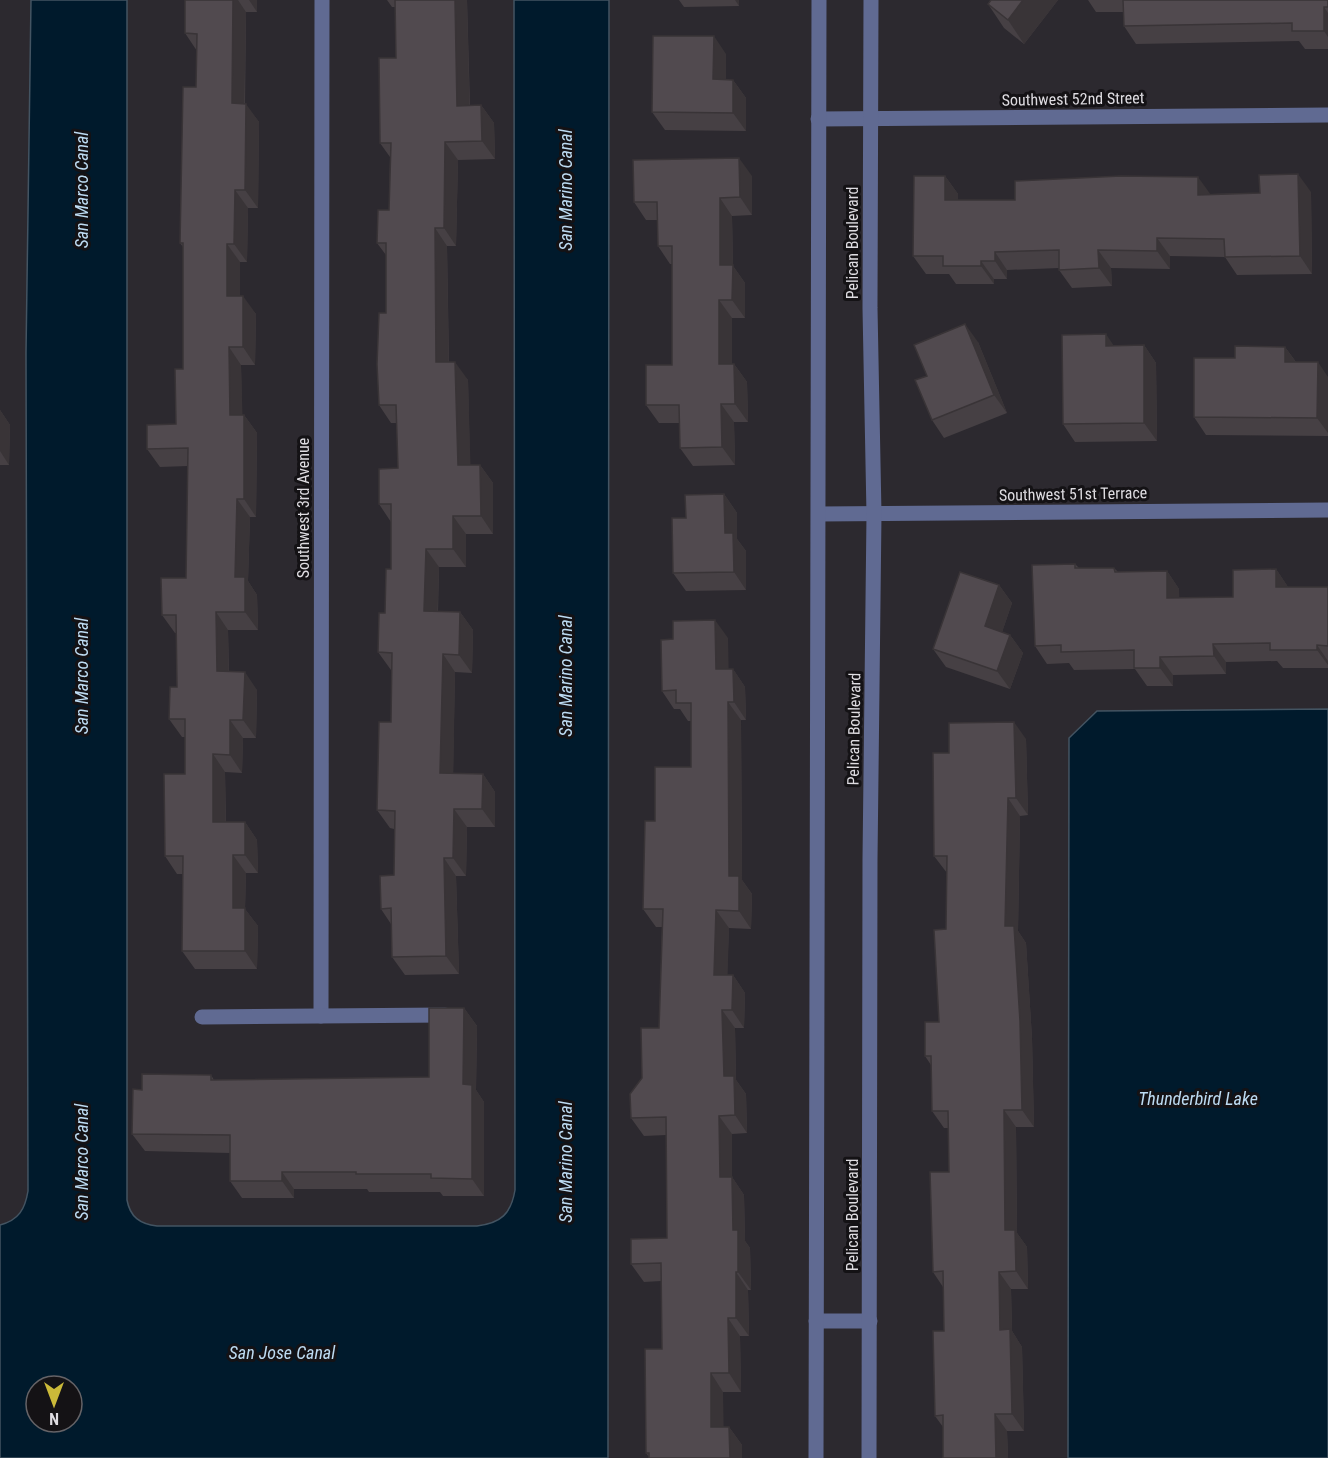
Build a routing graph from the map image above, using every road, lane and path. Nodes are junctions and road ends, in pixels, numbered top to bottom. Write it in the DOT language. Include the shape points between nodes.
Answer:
graph roads {
  1 [pos="322,0"];
  2 [pos="819,0"];
  3 [pos="871,0"];
  4 [pos="1328,115"];
  5 [pos="818,119"];
  6 [pos="871,119"];
  7 [pos="1328,510"];
  8 [pos="819,514"];
  9 [pos="874,514"];
  10 [pos="445,1015"];
  11 [pos="321,1016"];
  12 [pos="202,1017"];
  13 [pos="870,1321"];
  14 [pos="816,1322"];
  15 [pos="816,1458"];
  16 [pos="870,1458"];
  1 -- 11 [label="street, Southwest 3rd Avenue"];
  2 -- 5 [label="street, Pelican Boulevard"];
  3 -- 6 [label="street, Pelican Boulevard"];
  4 -- 6 [label="street, Southwest 52nd Street"];
  5 -- 6 [label="street, Southwest 52nd Street"];
  5 -- 8 [label="street, Pelican Boulevard"];
  6 -- 9 [label="street, Pelican Boulevard"];
  7 -- 9 [label="street, Southwest 51st Terrace"];
  8 -- 9 [label="street, Southwest 51st Terrace"];
  8 -- 14 [label="street, Pelican Boulevard"];
  9 -- 13 [label="street, Pelican Boulevard"];
  10 -- 11 [label="street"];
  11 -- 12 [label="street"];
  13 -- 14 [label="street"];
  13 -- 16 [label="street, Pelican Boulevard"];
  14 -- 15 [label="street, Pelican Boulevard"];
}
